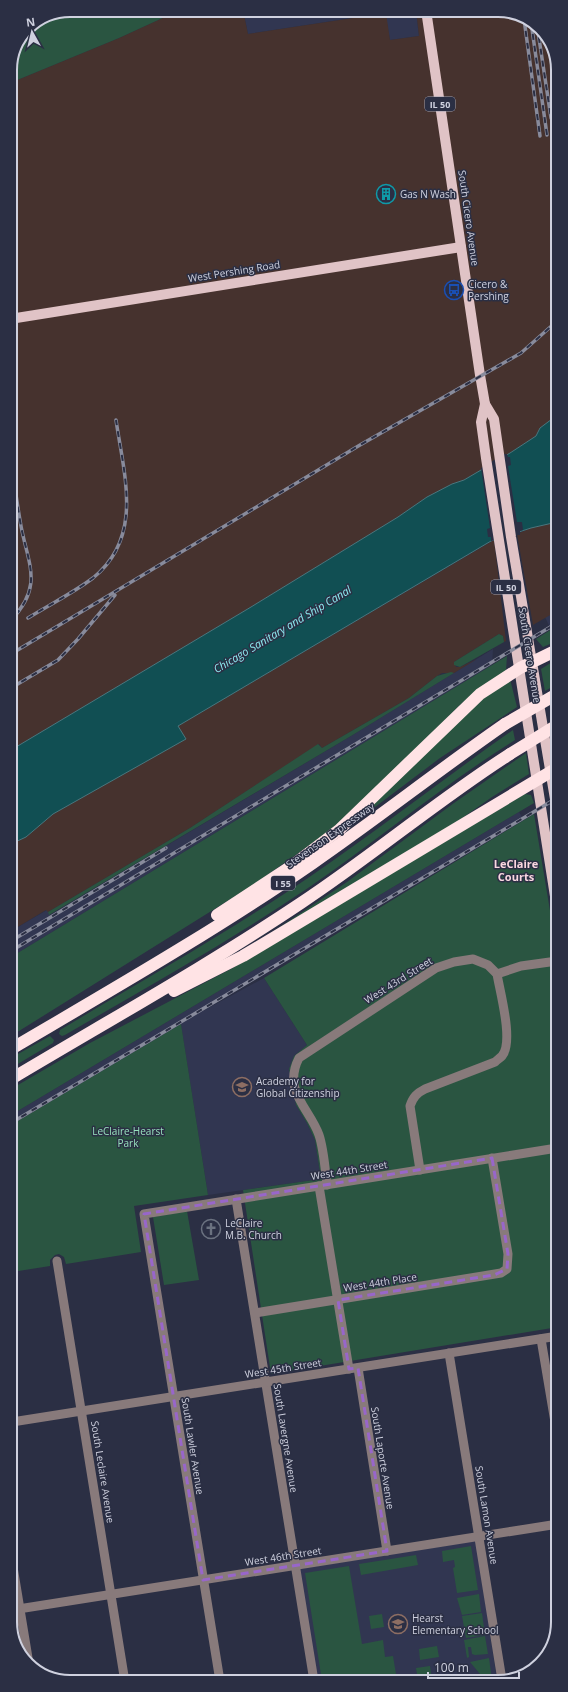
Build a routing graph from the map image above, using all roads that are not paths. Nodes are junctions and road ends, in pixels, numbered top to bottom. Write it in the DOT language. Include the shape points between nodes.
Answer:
graph roads {
  1 [pos="427,17"];
  2 [pos="460,247"];
  3 [pos="17,317"];
  4 [pos="485,404"];
  5 [pos="551,653"];
  6 [pos="533,662"];
  7 [pos="520,668"];
  8 [pos="551,697"];
  9 [pos="551,729"];
  10 [pos="551,754"];
  11 [pos="551,771"];
  12 [pos="537,779"];
  13 [pos="551,870"];
  14 [pos="551,962"];
  15 [pos="497,974"];
  16 [pos="89,1002"];
  17 [pos="109,1021"];
  18 [pos="17,1045"];
  19 [pos="303,1054"];
  20 [pos="17,1075"];
  21 [pos="551,1149"];
  22 [pos="492,1158"];
  23 [pos="420,1170"];
  24 [pos="323,1185"];
  25 [pos="236,1199"];
  26 [pos="144,1214"];
  27 [pos="57,1263"];
  28 [pos="338,1300"];
  29 [pos="255,1313"];
  30 [pos="551,1337"];
  31 [pos="542,1339"];
  32 [pos="449,1353"];
  33 [pos="353,1368"];
  34 [pos="266,1382"];
  35 [pos="551,1396"];
  36 [pos="174,1397"];
  37 [pos="82,1411"];
  38 [pos="17,1421"];
  39 [pos="551,1525"];
  40 [pos="479,1536"];
  41 [pos="387,1551"];
  42 [pos="295,1565"];
  43 [pos="203,1580"];
  44 [pos="111,1594"];
  45 [pos="17,1609"];
  46 [pos="17,1614"];
  47 [pos="25,1648"];
  48 [pos="124,1675"];
  49 [pos="219,1675"];
  50 [pos="313,1675"];
  51 [pos="501,1675"];
  1 -- 2 [label="main road, South Cicero Avenue / IL 50"];
  2 -- 3 [label="main road, West Pershing Road"];
  2 -- 4 [label="main road, South Cicero Avenue / IL 50"];
  4 -- 6 [label="main road, South Cicero Avenue / IL 50" via="494,419"];
  4 -- 7 [label="main road, South Cicero Avenue / IL 50" via="482,422 486,458"];
  5 -- 6 [label="highway"];
  6 -- 7 [label="highway"];
  6 -- 10 [label="main road, South Cicero Avenue / IL 50"];
  7 -- 12 [label="main road, South Cicero Avenue / IL 50"];
  7 -- 16 [label="highway" via="480,694 350,819 319,845 262,887 132,968"];
  8 -- 16 [label="highway, Stevenson Expressway / I 55, bridge" via="505,724 313,863 222,922"];
  9 -- 17 [label="highway, I 55, bridge" via="480,773 356,866 300,904"];
  11 -- 12 [label="highway"];
  12 -- 13 [label="main road, South Cicero Avenue / IL 50"];
  12 -- 17 [label="highway" via="243,956"];
  14 -- 15 [label="street" via="521,966"];
  15 -- 19 [label="street, West 43rd Street" via="488,965 473,959 440,966"];
  15 -- 23 [label="street" via="507,1033 506,1048 502,1056 494,1062 425,1089 412,1099 410,1106"];
  16 -- 18 [label="highway, Stevenson Expressway / I 55"];
  17 -- 20 [label="highway, I 55"];
  19 -- 24 [label="street, South Laporte Avenue" via="296,1064 295,1085 299,1100 320,1139"];
  21 -- 22 [label="street, West 44th Street"];
  22 -- 23 [label="street, West 44th Street"];
  22 -- 28 [label="street, West 44th Place" via="508,1254 507,1269 494,1275"];
  23 -- 24 [label="street, West 44th Street"];
  24 -- 25 [label="street, West 44th Street"];
  24 -- 28 [label="street, South Laporte Avenue"];
  25 -- 26 [label="street, West 44th Street"];
  25 -- 29 [label="street, South Lavergne Avenue"];
  26 -- 36 [label="street, South Lawler Avenue"];
  27 -- 37 [label="street, South Leclaire Avenue"];
  28 -- 29 [label="street, West 44th Place"];
  28 -- 33 [label="street, South Laporte Avenue"];
  29 -- 34 [label="street, South Lavergne Avenue"];
  30 -- 31 [label="street, West 45th Street"];
  31 -- 32 [label="street, West 45th Street"];
  31 -- 35 [label="street"];
  32 -- 33 [label="street, West 45th Street"];
  32 -- 40 [label="street, South Lamon Avenue"];
  33 -- 34 [label="street, West 45th Street"];
  33 -- 41 [label="street, South Laporte Avenue"];
  34 -- 36 [label="street, West 45th Street"];
  34 -- 42 [label="street, South Lavergne Avenue"];
  36 -- 37 [label="street, West 45th Street"];
  36 -- 43 [label="street, South Lawler Avenue"];
  37 -- 38 [label="street, West 45th Street"];
  37 -- 44 [label="street, South Leclaire Avenue"];
  39 -- 40 [label="street, West 46th Street"];
  40 -- 41 [label="street, West 46th Street"];
  40 -- 51 [label="street, South Lamon Avenue"];
  41 -- 42 [label="street, West 46th Street"];
  42 -- 43 [label="street, West 46th Street"];
  42 -- 50 [label="street, South Lavergne Avenue"];
  43 -- 44 [label="street, West 46th Street"];
  43 -- 49 [label="street, South Lawler Avenue"];
  44 -- 45 [label="street, West 46th Street"];
  44 -- 48 [label="street, South Leclaire Avenue"];
  46 -- 47 [label="street"];
}
